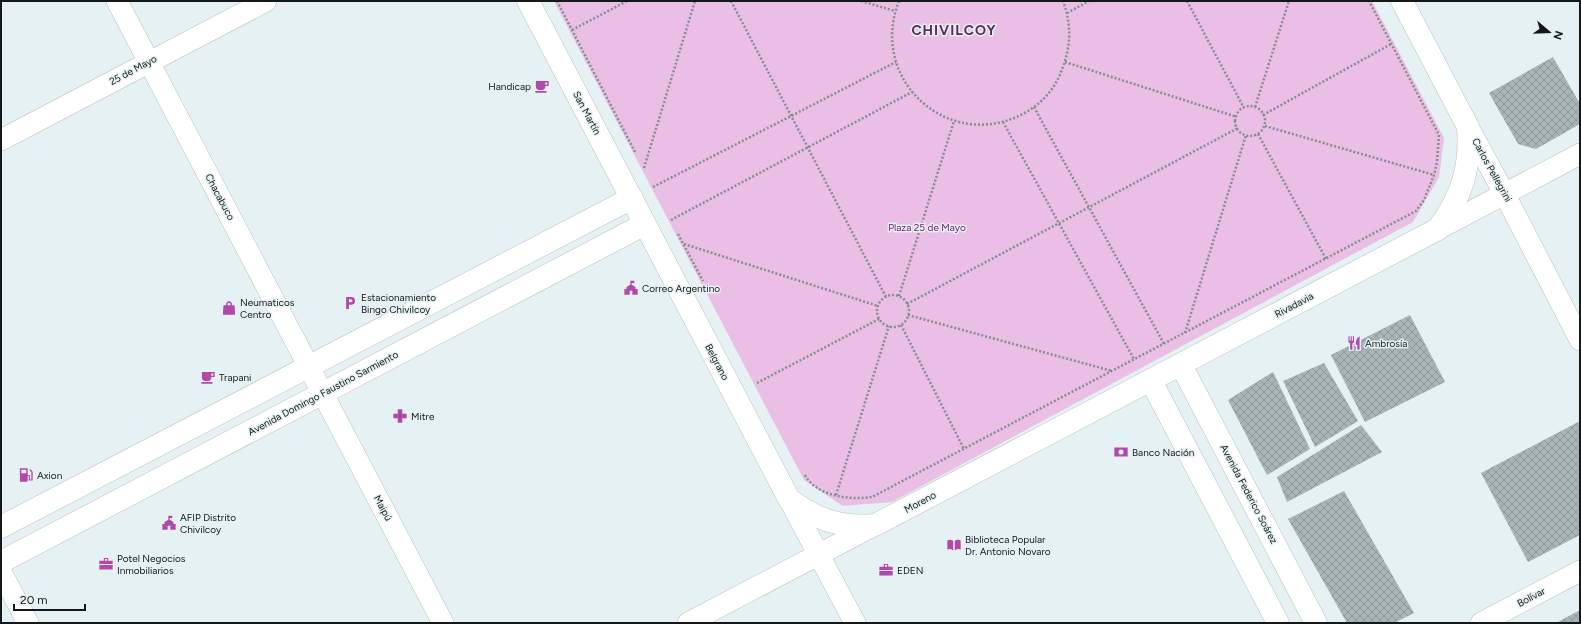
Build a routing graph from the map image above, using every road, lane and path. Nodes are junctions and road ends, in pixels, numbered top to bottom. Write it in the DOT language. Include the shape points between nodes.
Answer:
graph roads {
  1 [pos="117,1"];
  2 [pos="266,1"];
  3 [pos="528,1"];
  4 [pos="556,1"];
  5 [pos="627,1"];
  6 [pos="695,1"];
  7 [pos="731,1"];
  8 [pos="861,1"];
  9 [pos="899,1"];
  10 [pos="1063,1"];
  11 [pos="1090,1"];
  12 [pos="1187,1"];
  13 [pos="1289,1"];
  14 [pos="1369,1"];
  15 [pos="1402,1"];
  16 [pos="895,11"];
  17 [pos="1067,13"];
  18 [pos="572,30"];
  19 [pos="1391,44"];
  20 [pos="149,62"];
  21 [pos="896,62"];
  22 [pos="1066,62"];
  23 [pos="912,92"];
  24 [pos="1034,107"];
  25 [pos="1255,107"];
  26 [pos="1244,108"];
  27 [pos="1263,115"];
  28 [pos="791,116"];
  29 [pos="1236,117"];
  30 [pos="954,121"];
  31 [pos="1004,122"];
  32 [pos="1265,126"];
  33 [pos="1468,127"];
  34 [pos="1238,128"];
  35 [pos="1258,134"];
  36 [pos="1246,135"];
  37 [pos="1,140"];
  38 [pos="808,148"];
  39 [pos="637,154"];
  40 [pos="1580,154"];
  41 [pos="640,161"];
  42 [pos="644,168"];
  43 [pos="647,174"];
  44 [pos="1434,175"];
  45 [pos="650,180"];
  46 [pos="654,187"];
  47 [pos="657,193"];
  48 [pos="1504,193"];
  49 [pos="632,198"];
  50 [pos="1089,207"];
  51 [pos="668,213"];
  52 [pos="671,220"];
  53 [pos="1059,223"];
  54 [pos="645,224"];
  55 [pos="674,226"];
  56 [pos="1438,229"];
  57 [pos="677,232"];
  58 [pos="684,244"];
  59 [pos="1326,259"];
  60 [pos="706,286"];
  61 [pos="898,296"];
  62 [pos="886,297"];
  63 [pos="907,304"];
  64 [pos="878,306"];
  65 [pos="908,315"];
  66 [pos="879,319"];
  67 [pos="900,325"];
  68 [pos="889,326"];
  69 [pos="1184,333"];
  70 [pos="1580,340"];
  71 [pos="1164,344"];
  72 [pos="1134,359"];
  73 [pos="1181,365"];
  74 [pos="308,366"];
  75 [pos="1112,371"];
  76 [pos="753,376"];
  77 [pos="1151,381"];
  78 [pos="757,383"];
  79 [pos="760,390"];
  80 [pos="323,394"];
  81 [pos="964,449"];
  82 [pos="802,471"];
  83 [pos="836,495"];
  84 [pos="789,499"];
  85 [pos="875,525"];
  86 [pos="1,527"];
  87 [pos="819,555"];
  88 [pos="1,562"];
  89 [pos="1580,571"];
  90 [pos="1,572"];
  91 [pos="28,623"];
  92 [pos="443,623"];
  93 [pos="688,623"];
  94 [pos="855,623"];
  95 [pos="1278,623"];
  96 [pos="1316,623"];
  97 [pos="1481,623"];
  1 -- 20 [label="street, Chacabuco"];
  2 -- 20 [label="street, 25 de Mayo"];
  3 -- 49 [label="main road, San Martín"];
  4 -- 18 [label="path"];
  5 -- 18 [label="path"];
  6 -- 42 [label="path"];
  7 -- 28 [label="path"];
  8 -- 16 [label="path"];
  9 -- 16 [label="path"];
  10 -- 17 [label="path"];
  11 -- 17 [label="path"];
  12 -- 26 [label="path"];
  13 -- 25 [label="path"];
  14 -- 19 [label="path"];
  15 -- 33 [label="main road, Carlos Pellegrini"];
  16 -- 21 [label="path" via="892,45"];
  17 -- 22 [label="path" via="1070,30"];
  18 -- 39 [label="path"];
  19 -- 27 [label="path"];
  19 -- 44 [label="path" via="1439,135 1438,162"];
  20 -- 37 [label="street, 25 de Mayo"];
  20 -- 74 [label="street, Chacabuco"];
  21 -- 23 [label="path" via="902,78"];
  21 -- 28 [label="path"];
  22 -- 24 [label="path" via="1048,94"];
  22 -- 29 [label="path"];
  23 -- 30 [label="path" via="938,114"];
  23 -- 38 [label="path"];
  24 -- 31 [label="path"];
  24 -- 50 [label="path"];
  25 -- 26 [label="path"];
  25 -- 27 [label="path"];
  26 -- 29 [label="path"];
  27 -- 32 [label="path"];
  28 -- 38 [label="path"];
  28 -- 46 [label="path"];
  29 -- 34 [label="path"];
  30 -- 31 [label="path" via="970,124"];
  30 -- 61 [label="path"];
  31 -- 53 [label="path"];
  32 -- 35 [label="path"];
  32 -- 44 [label="path"];
  33 -- 48 [label="street, Carlos Pellegrini"];
  33 -- 56 [label="main road, Rivadavia" via="1469,146 1464,182 1458,198"];
  34 -- 36 [label="path"];
  34 -- 50 [label="path"];
  35 -- 36 [label="path"];
  35 -- 59 [label="path"];
  36 -- 69 [label="path"];
  38 -- 52 [label="path"];
  38 -- 62 [label="path"];
  40 -- 48 [label="street, Rivadavia"];
  41 -- 42 [label="path"];
  42 -- 43 [label="path"];
  44 -- 59 [label="path" via="1424,200 1416,211"];
  45 -- 46 [label="path"];
  46 -- 47 [label="path"];
  48 -- 56 [label="street, Rivadavia"];
  48 -- 70 [label="street, Carlos Pellegrini"];
  49 -- 54 [label="main road, San Martín"];
  49 -- 74 [label="main road"];
  50 -- 53 [label="path"];
  50 -- 71 [label="path"];
  51 -- 52 [label="path"];
  52 -- 55 [label="path"];
  53 -- 63 [label="path"];
  53 -- 72 [label="path"];
  54 -- 80 [label="main road, Avenida Domingo Faustino Sarmiento"];
  54 -- 84 [label="main road, Belgrano"];
  56 -- 73 [label="main road, Rivadavia"];
  57 -- 58 [label="path"];
  58 -- 60 [label="path"];
  58 -- 64 [label="path"];
  59 -- 69 [label="path"];
  61 -- 62 [label="path"];
  61 -- 63 [label="path"];
  62 -- 64 [label="path"];
  63 -- 65 [label="path"];
  64 -- 66 [label="path"];
  65 -- 67 [label="path"];
  65 -- 75 [label="path"];
  66 -- 68 [label="path"];
  66 -- 78 [label="path"];
  67 -- 68 [label="path"];
  67 -- 81 [label="path"];
  68 -- 83 [label="path"];
  69 -- 71 [label="path"];
  71 -- 72 [label="path"];
  72 -- 75 [label="path"];
  73 -- 77 [label="main road, Rivadavia"];
  73 -- 96 [label="main road, Avenida Federico Soárez"];
  74 -- 80 [label="street, Chacabuco"];
  74 -- 86 [label="main road"];
  75 -- 81 [label="path"];
  76 -- 78 [label="path"];
  77 -- 85 [label="main road, Moreno"];
  77 -- 95 [label="main road"];
  78 -- 79 [label="path"];
  80 -- 88 [label="main road, Avenida Domingo Faustino Sarmiento"];
  80 -- 92 [label="street, Maipú"];
  81 -- 83 [label="path" via="872,497 848,498"];
  82 -- 83 [label="path" via="815,485"];
  84 -- 85 [label="main road, Belgrano" via="814,516 828,521 843,525"];
  84 -- 87 [label="street, Belgrano"];
  85 -- 87 [label="street, Moreno"];
  87 -- 93 [label="street, Moreno"];
  87 -- 94 [label="street, Belgrano"];
  89 -- 97 [label="street, Bolívar"];
  90 -- 91 [label="street"];
}
